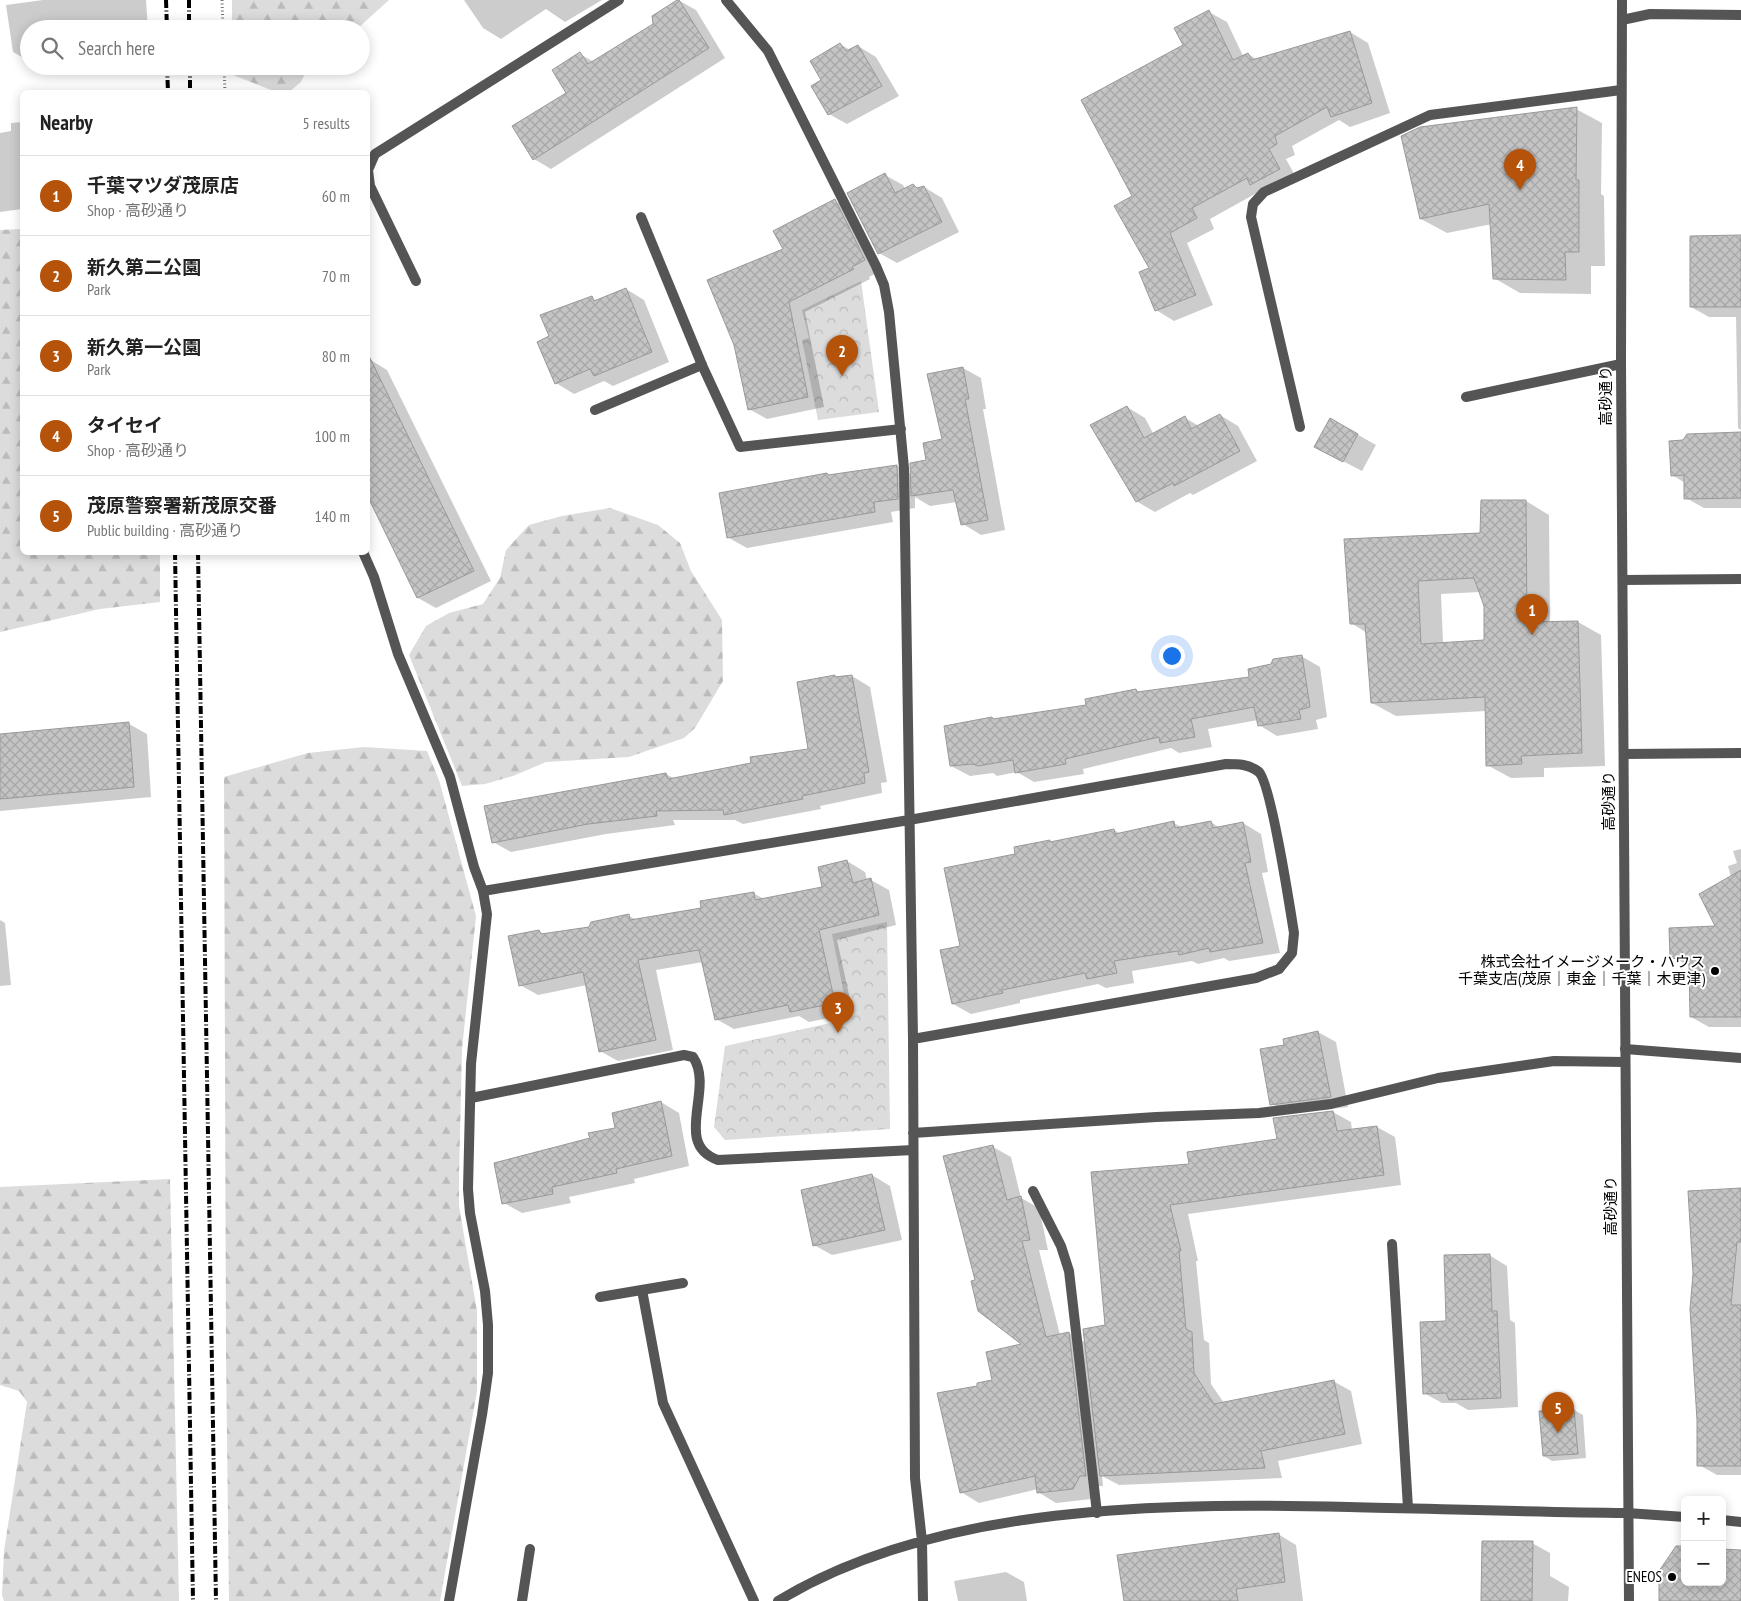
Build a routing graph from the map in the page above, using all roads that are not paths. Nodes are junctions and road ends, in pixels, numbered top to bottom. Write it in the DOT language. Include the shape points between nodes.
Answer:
graph roads {
  1 [pos="619,0"];
  2 [pos="726,0"];
  3 [pos="1622,0"];
  4 [pos="1741,14"];
  5 [pos="1622,20"];
  6 [pos="1621,90"];
  7 [pos="370,165"];
  8 [pos="370,186"];
  9 [pos="641,217"];
  10 [pos="416,281"];
  11 [pos="1621,364"];
  12 [pos="702,365"];
  13 [pos="1466,397"];
  14 [pos="596,410"];
  15 [pos="1300,427"];
  16 [pos="901,429"];
  17 [pos="364,555"];
  18 [pos="1741,579"];
  19 [pos="1623,580"];
  20 [pos="1741,753"];
  21 [pos="1624,754"];
  22 [pos="909,820"];
  23 [pos="483,891"];
  24 [pos="913,1039"];
  25 [pos="1625,1048"];
  26 [pos="1741,1058"];
  27 [pos="1625,1062"];
  28 [pos="471,1098"];
  29 [pos="913,1133"];
  30 [pos="913,1150"];
  31 [pos="1033,1191"];
  32 [pos="1392,1244"];
  33 [pos="683,1283"];
  34 [pos="642,1290"];
  35 [pos="600,1298"];
  36 [pos="1408,1508"];
  37 [pos="1097,1513"];
  38 [pos="1627,1513"];
  39 [pos="1681,1517"];
  40 [pos="1726,1520"];
  41 [pos="1741,1522"];
  42 [pos="922,1541"];
  43 [pos="530,1550"];
  44 [pos="449,1601"];
  45 [pos="522,1601"];
  46 [pos="754,1601"];
  47 [pos="778,1601"];
  48 [pos="923,1601"];
  49 [pos="1629,1601"];
  1 -- 7 [label="street" via="375,154"];
  2 -- 16 [label="street" via="768,52 884,285"];
  3 -- 5 [label="street, 高砂通り"];
  4 -- 5 [label="street" via="1650,14"];
  5 -- 6 [label="street, 高砂通り"];
  6 -- 11 [label="street, 高砂通り"];
  6 -- 15 [label="street" via="1430,115 1264,192 1253,204 1251,217"];
  8 -- 10 [label="street"];
  9 -- 12 [label="street"];
  11 -- 13 [label="street"];
  11 -- 19 [label="street, 高砂通り"];
  12 -- 14 [label="street"];
  12 -- 16 [label="street" via="740,447"];
  16 -- 22 [label="street"];
  17 -- 23 [label="street" via="398,654 450,777"];
  18 -- 19 [label="street"];
  19 -- 21 [label="street, 高砂通り"];
  20 -- 21 [label="street"];
  21 -- 25 [label="street, 高砂通り"];
  22 -- 23 [label="street"];
  22 -- 24 [label="street"];
  22 -- 24 [label="street" via="1226,764 1243,764 1260,773 1269,797 1294,933 1292,953 1278,969 1256,978"];
  23 -- 28 [label="street" via="487,914 471,1064"];
  24 -- 29 [label="street"];
  25 -- 26 [label="street"];
  25 -- 27 [label="street, 高砂通り"];
  27 -- 29 [label="street" via="1554,1061 1438,1078 1331,1104 1259,1113 1156,1116"];
  27 -- 38 [label="street, 高砂通り"];
  28 -- 30 [label="street" via="684,1055 693,1057 699,1066 701,1088 695,1130 697,1144 706,1156 718,1160"];
  28 -- 44 [label="street" via="468,1189 485,1291 488,1373"];
  29 -- 30 [label="street"];
  30 -- 42 [label="street" via="915,1478"];
  31 -- 37 [label="street" via="1061,1246 1069,1271"];
  32 -- 36 [label="street"];
  33 -- 34 [label="street"];
  34 -- 35 [label="street"];
  34 -- 46 [label="street" via="663,1403"];
  36 -- 37 [label="street" via="1260,1505"];
  36 -- 38 [label="street"];
  37 -- 42 [label="street" via="1009,1522"];
  38 -- 39 [label="street"];
  38 -- 49 [label="street, 高砂通り"];
  40 -- 41 [label="street"];
  42 -- 47 [label="street" via="870,1556 820,1577"];
  42 -- 48 [label="street"];
  43 -- 45 [label="street"];
}
